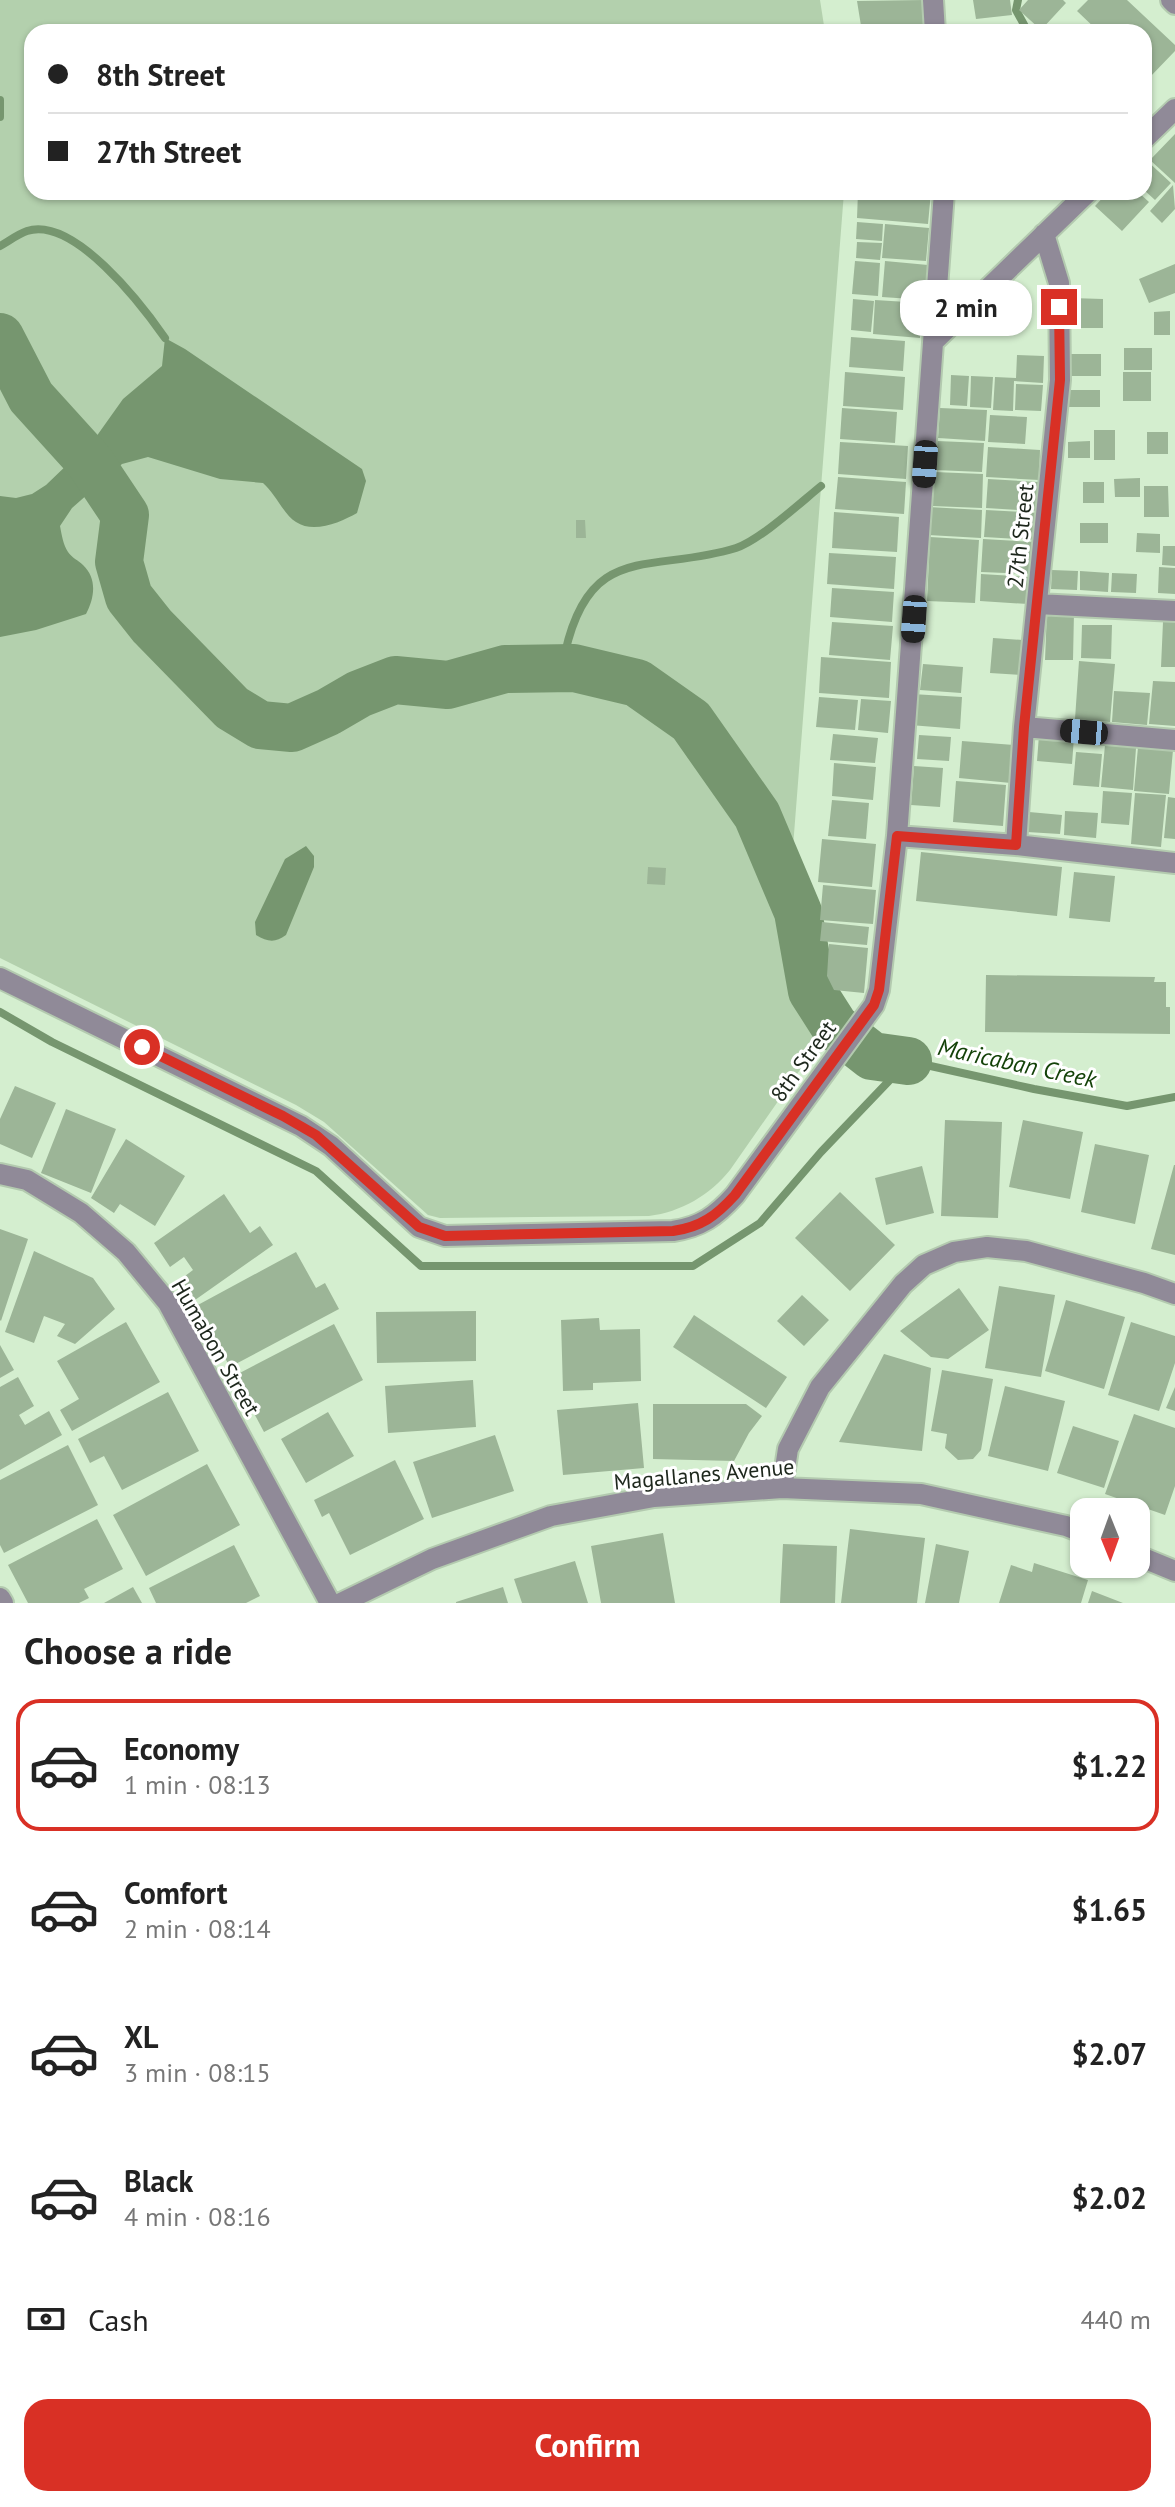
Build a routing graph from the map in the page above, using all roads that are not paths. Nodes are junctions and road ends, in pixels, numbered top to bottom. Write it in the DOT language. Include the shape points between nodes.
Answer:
graph roads {
  1 [pos="933,0"];
  2 [pos="934,24"];
  3 [pos="1175,109"];
  4 [pos="1152,131"];
  5 [pos="944,200"];
  6 [pos="1080,200"];
  7 [pos="1044,234"];
  8 [pos="935,340"];
  9 [pos="1037,604"];
  10 [pos="1175,611"];
  11 [pos="1024,727"];
  12 [pos="1175,740"];
  13 [pos="897,836"];
  14 [pos="1016,845"];
  15 [pos="1175,863"];
  16 [pos="0,978"];
  17 [pos="0,1174"];
  18 [pos="1175,1294"];
  19 [pos="782,1488"];
  20 [pos="1070,1528"];
  21 [pos="1150,1561"];
  22 [pos="1175,1571"];
  23 [pos="330,1603"];
  24 [pos="341,1603"];
  1 -- 2 [label="street"];
  3 -- 4 [label="street"];
  5 -- 8 [label="street"];
  6 -- 7 [label="street"];
  7 -- 8 [label="street"];
  7 -- 9 [label="street, 27th Street" via="1059,283 1060,380"];
  8 -- 13 [label="street, 8th Street"];
  9 -- 10 [label="street"];
  9 -- 11 [label="street, 27th Street"];
  11 -- 12 [label="street"];
  11 -- 14 [label="street, 27th Street"];
  13 -- 14 [label="street"];
  13 -- 16 [label="street, 8th Street" via="879,990 868,1013 735,1195 708,1221 692,1228 445,1236 419,1227 331,1146 301,1126"];
  14 -- 15 [label="street"];
  17 -- 23 [label="street, Humabon Street" via="27,1180 81,1213 126,1252 168,1303"];
  18 -- 19 [label="street" via="1000,1248 954,1252 924,1265 820,1387 788,1449"];
  19 -- 20 [label="street, Magallanes Avenue" via="921,1494"];
  19 -- 24 [label="street, Magallanes Avenue" via="654,1497 551,1516 432,1559"];
  21 -- 22 [label="street"];
}
